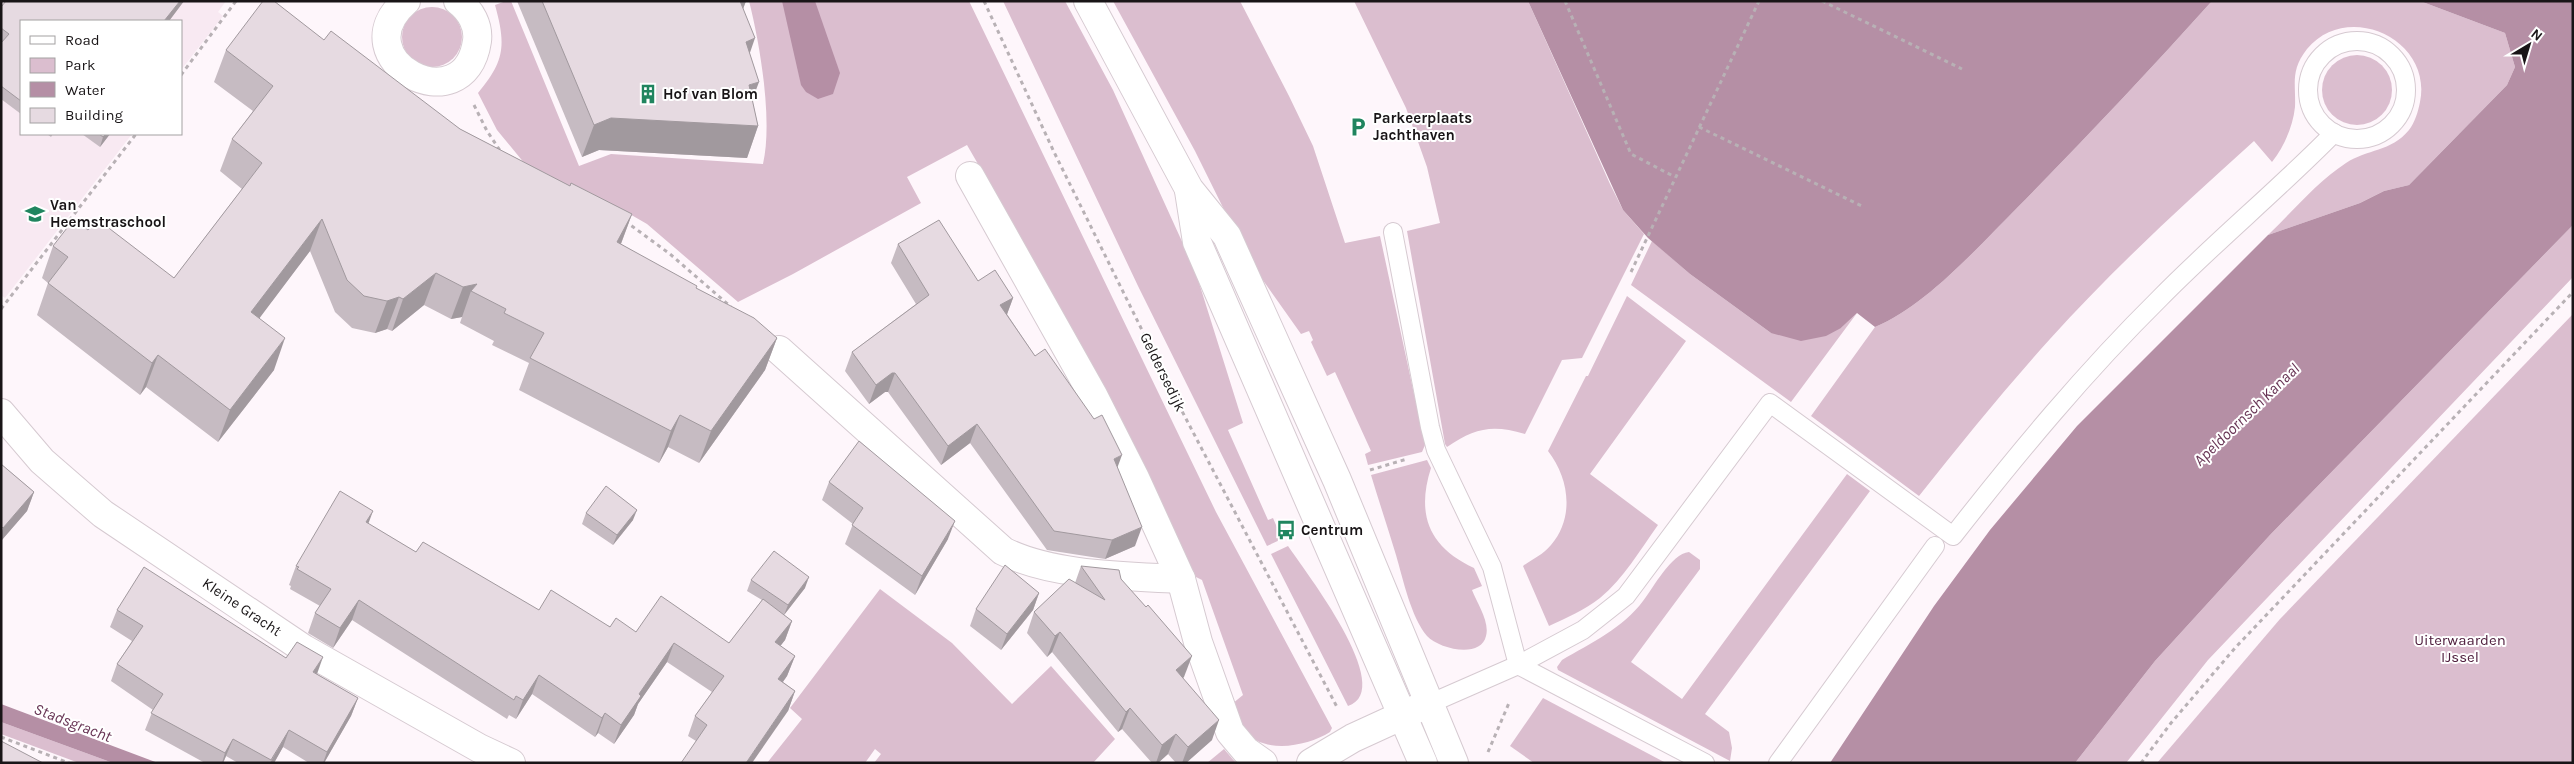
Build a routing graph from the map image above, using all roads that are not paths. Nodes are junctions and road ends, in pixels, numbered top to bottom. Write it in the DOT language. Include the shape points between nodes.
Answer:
graph roads {
  1 [pos="406,1"];
  2 [pos="458,1"];
  3 [pos="1088,1"];
  4 [pos="2334,133"];
  5 [pos="970,176"];
  6 [pos="1189,189"];
  7 [pos="1393,232"];
  8 [pos="778,350"];
  9 [pos="1,413"];
  10 [pos="1935,546"];
  11 [pos="1181,579"];
  12 [pos="1518,665"];
  13 [pos="1428,704"];
  14 [pos="1404,714"];
  15 [pos="511,763"];
  16 [pos="1263,763"];
  17 [pos="1311,763"];
  18 [pos="1423,763"];
  19 [pos="1454,763"];
  20 [pos="1705,763"];
  21 [pos="1778,763"];
  1 -- 2 [label="street" via="390,22 390,53 409,76 434,82 447,80 459,73 474,53 476,25"];
  3 -- 6 [label="street"];
  4 -- 4 [label="lane" via="2316,117 2309,103 2311,72 2319,58 2331,48 2346,42 2376,44 2399,64 2407,93 2404,107 2387,131 2372,138 2357,140"];
  4 -- 12 [label="lane" via="2160,297 2024,447 1954,536 1770,403 1626,596 1584,630"];
  5 -- 11 [label="street" via="1093,395"];
  6 -- 13 [label="street" via="1227,236 1337,480"];
  6 -- 14 [label="street" via="1197,242"];
  7 -- 12 [label="lane" via="1436,450 1492,567"];
  8 -- 11 [label="street" via="1003,551 1045,566"];
  9 -- 15 [label="street, Kleine Gracht" via="42,461 103,514 304,649"];
  10 -- 21 [label="lane"];
  11 -- 16 [label="street" via="1198,642 1230,732 1246,751"];
  12 -- 13 [label="lane"];
  12 -- 20 [label="lane"];
  13 -- 14 [label="street"];
  13 -- 19 [label="street"];
  14 -- 17 [label="street" via="1353,738"];
  14 -- 18 [label="street"];
}
